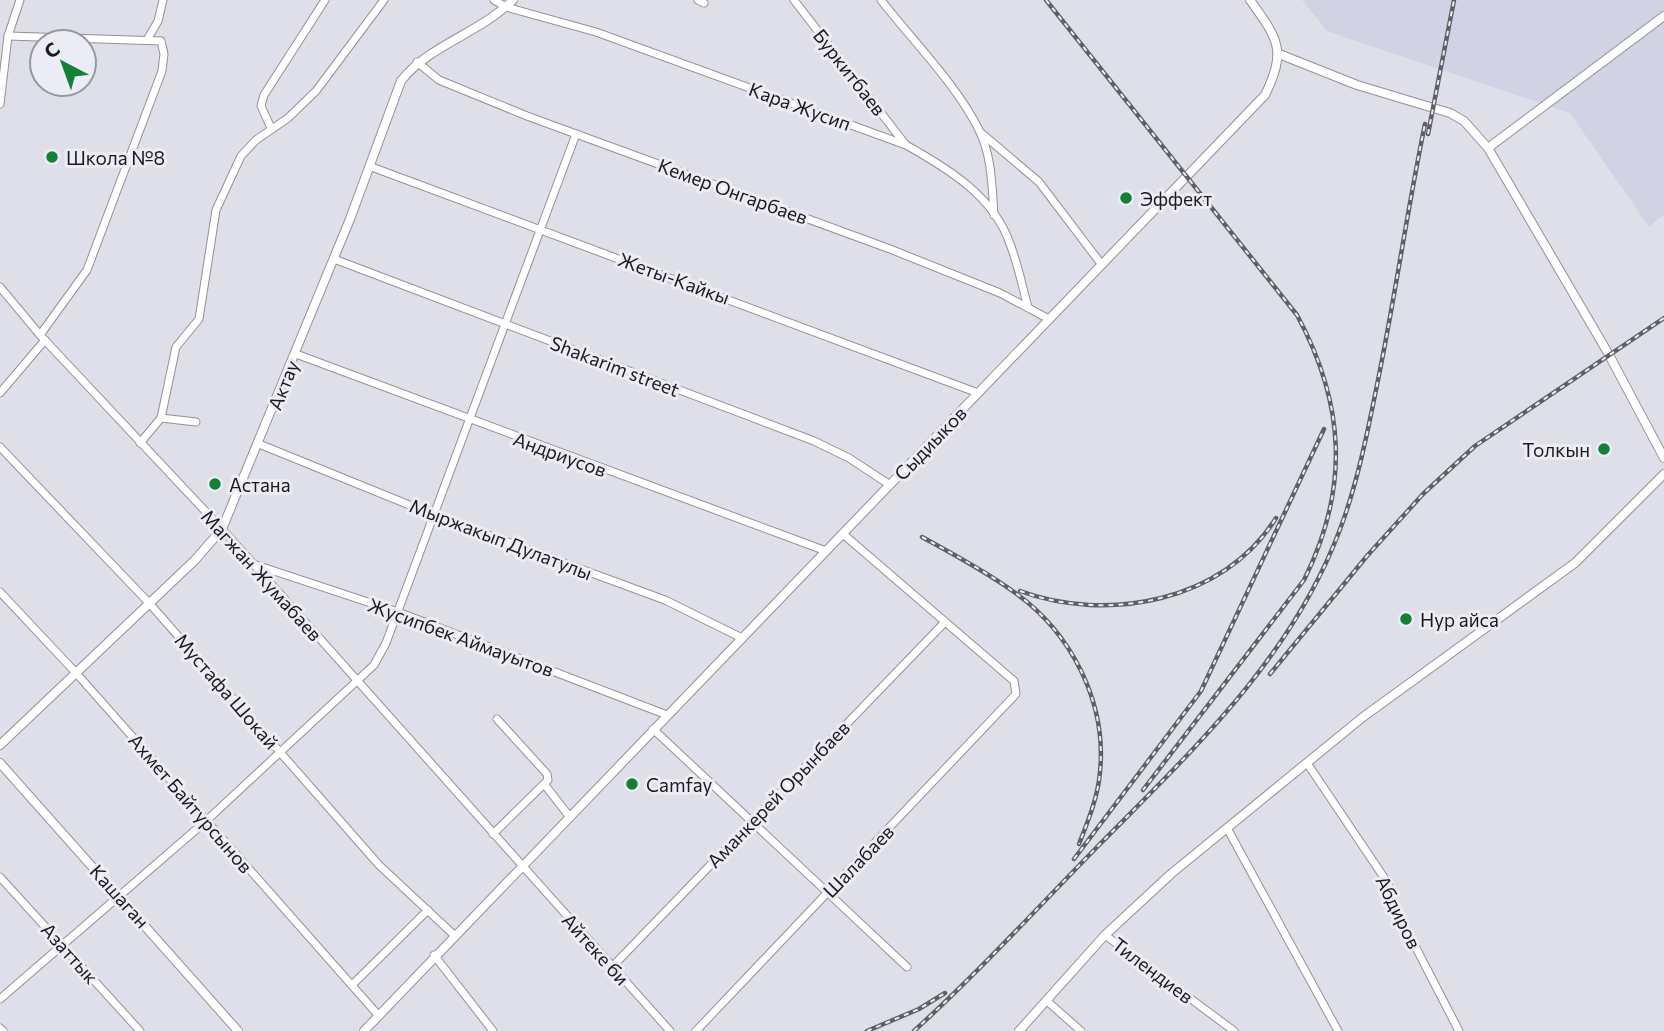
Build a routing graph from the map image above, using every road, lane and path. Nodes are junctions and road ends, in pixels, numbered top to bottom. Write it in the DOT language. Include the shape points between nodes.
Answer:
graph roads {
  1 [pos="20,0"];
  2 [pos="163,0"];
  3 [pos="325,0"];
  4 [pos="384,0"];
  5 [pos="494,0"];
  6 [pos="794,0"];
  7 [pos="881,0"];
  8 [pos="1250,0"];
  9 [pos="510,3"];
  10 [pos="1664,16"];
  11 [pos="8,36"];
  12 [pos="147,40"];
  13 [pos="1279,54"];
  14 [pos="418,62"];
  15 [pos="0,104"];
  16 [pos="271,128"];
  17 [pos="980,132"];
  18 [pos="576,134"];
  19 [pos="906,145"];
  20 [pos="1488,148"];
  21 [pos="369,166"];
  22 [pos="994,215"];
  23 [pos="540,229"];
  24 [pos="334,259"];
  25 [pos="1101,265"];
  26 [pos="0,286"];
  27 [pos="1028,307"];
  28 [pos="1049,318"];
  29 [pos="505,325"];
  30 [pos="43,337"];
  31 [pos="296,354"];
  32 [pos="0,393"];
  33 [pos="978,393"];
  34 [pos="161,418"];
  35 [pos="470,420"];
  36 [pos="197,422"];
  37 [pos="140,443"];
  38 [pos="259,444"];
  39 [pos="0,447"];
  40 [pos="1664,458"];
  41 [pos="1664,474"];
  42 [pos="890,485"];
  43 [pos="434,515"];
  44 [pos="222,528"];
  45 [pos="843,534"];
  46 [pos="826,551"];
  47 [pos="253,564"];
  48 [pos="0,592"];
  49 [pos="150,604"];
  50 [pos="398,612"];
  51 [pos="945,622"];
  52 [pos="742,638"];
  53 [pos="77,674"];
  54 [pos="357,681"];
  55 [pos="667,715"];
  56 [pos="497,719"];
  57 [pos="653,729"];
  58 [pos="0,745"];
  59 [pos="281,752"];
  60 [pos="0,763"];
  61 [pos="1307,763"];
  62 [pos="545,785"];
  63 [pos="569,816"];
  64 [pos="753,820"];
  65 [pos="206,821"];
  66 [pos="1227,828"];
  67 [pos="493,834"];
  68 [pos="522,866"];
  69 [pos="0,877"];
  70 [pos="828,892"];
  71 [pos="121,896"];
  72 [pos="428,910"];
  73 [pos="454,935"];
  74 [pos="1105,935"];
  75 [pos="62,944"];
  76 [pos="434,956"];
  77 [pos="612,967"];
  78 [pos="907,967"];
  79 [pos="352,985"];
  80 [pos="0,999"];
  81 [pos="1047,1001"];
  82 [pos="379,1016"];
  83 [pos="140,1031"];
  84 [pos="238,1031"];
  85 [pos="364,1031"];
  86 [pos="492,1031"];
  87 [pos="670,1031"];
  88 [pos="695,1031"];
  89 [pos="1019,1031"];
  90 [pos="1081,1031"];
  91 [pos="1234,1031"];
  92 [pos="1338,1031"];
  93 [pos="1459,1031"];
  1 -- 11 [label="street"];
  2 -- 12 [label="street"];
  3 -- 16 [label="street" via="264,95 261,106"];
  4 -- 16 [label="street" via="316,91"];
  5 -- 9 [label="street, Кара Жусип"];
  6 -- 19 [label="street, Буркитбаев"];
  7 -- 17 [label="street"];
  8 -- 13 [label="street"];
  9 -- 14 [label="street, Актау"];
  9 -- 19 [label="street, Кара Жусип"];
  10 -- 20 [label="street"];
  11 -- 12 [label="street"];
  11 -- 15 [label="street"];
  12 -- 30 [label="street" via="161,41 162,71 87,270"];
  13 -- 20 [label="street" via="1357,85 1450,113 1464,121"];
  13 -- 25 [label="street, Сыдиыков" via="1265,95"];
  14 -- 18 [label="street, Кемер Онгарбаев" via="439,80"];
  14 -- 21 [label="street, Актау" via="401,81"];
  16 -- 34 [label="street" via="241,156 216,210 199,319 176,347"];
  17 -- 22 [label="street" via="989,164"];
  17 -- 25 [label="street" via="1039,183"];
  18 -- 23 [label="street"];
  18 -- 27 [label="street, Кемер Онгарбаев" via="890,249"];
  19 -- 22 [label="street, Кара Жусип" via="975,191"];
  20 -- 40 [label="street"];
  21 -- 23 [label="street, Жеты-Кайкы"];
  21 -- 24 [label="street, Актау"];
  22 -- 27 [label="street, Кара Жусип" via="1010,242"];
  23 -- 29 [label="street"];
  23 -- 33 [label="street, Жеты-Кайкы"];
  24 -- 29 [label="street, Shakarim street"];
  24 -- 31 [label="street, Актау"];
  25 -- 28 [label="street, Сыдиыков"];
  26 -- 30 [label="street, Магжан Жумабаев"];
  27 -- 28 [label="street, Кемер Онгарбаев"];
  28 -- 33 [label="street, Сыдиыков"];
  29 -- 35 [label="street"];
  29 -- 42 [label="street, Shakarim street" via="814,441"];
  30 -- 32 [label="street"];
  30 -- 37 [label="street, Магжан Жумабаев"];
  31 -- 35 [label="street, Андриусов"];
  31 -- 38 [label="street, Актау"];
  33 -- 42 [label="street, Сыдиыков"];
  34 -- 36 [label="street"];
  34 -- 37 [label="street"];
  35 -- 43 [label="street"];
  35 -- 46 [label="street, Андриусов"];
  37 -- 44 [label="street, Магжан Жумабаев"];
  38 -- 43 [label="street, Мыржакып Дулатулы"];
  38 -- 44 [label="street, Актау"];
  39 -- 49 [label="street, Мустафа Шокай"];
  41 -- 61 [label="street" via="1575,563"];
  42 -- 45 [label="street, Сыдиыков"];
  43 -- 50 [label="street"];
  43 -- 52 [label="street, Мыржакып Дулатулы" via="665,600"];
  44 -- 47 [label="street, Магжан Жумабаев"];
  44 -- 49 [label="street, Актау"];
  45 -- 46 [label="street, Сыдиыков"];
  45 -- 51 [label="street"];
  46 -- 52 [label="street, Сыдиыков"];
  47 -- 50 [label="street, Жусипбек Аймауытов"];
  47 -- 54 [label="street, Магжан Жумабаев"];
  48 -- 53 [label="street, Ахмет Байтурсынов"];
  49 -- 53 [label="street, Актау"];
  49 -- 59 [label="street, Мустафа Шокай"];
  50 -- 54 [label="street" via="374,664"];
  50 -- 55 [label="street, Жусипбек Аймауытов"];
  51 -- 64 [label="street, Аманкерей Орынбаев"];
  51 -- 70 [label="street, Шалабаев" via="1014,681 1013,699"];
  52 -- 55 [label="street, Сыдиыков"];
  53 -- 58 [label="street, Актау"];
  53 -- 65 [label="street, Ахмет Байтурсынов"];
  54 -- 59 [label="street"];
  54 -- 67 [label="street, Магжан Жумабаев"];
  55 -- 57 [label="street, Сыдиыков"];
  56 -- 62 [label="street" via="547,774"];
  57 -- 63 [label="street, Сыдиыков"];
  57 -- 64 [label="street"];
  59 -- 65 [label="street"];
  59 -- 72 [label="street, Мустафа Шокай" via="379,864"];
  60 -- 71 [label="street, Кашаган"];
  61 -- 66 [label="street"];
  61 -- 93 [label="street, Абдиров" via="1387,881 1398,913"];
  62 -- 63 [label="street"];
  62 -- 67 [label="street"];
  63 -- 68 [label="street, Сыдиыков"];
  64 -- 70 [label="street"];
  64 -- 77 [label="street, Аманкерей Орынбаев"];
  65 -- 71 [label="street"];
  65 -- 79 [label="street, Ахмет Байтурсынов"];
  66 -- 74 [label="street"];
  66 -- 92 [label="street"];
  67 -- 68 [label="street, Магжан Жумабаев"];
  68 -- 73 [label="street, Сыдиыков"];
  68 -- 77 [label="street, Айтеке би"];
  69 -- 75 [label="street, Азаттык"];
  70 -- 78 [label="street"];
  70 -- 88 [label="street, Шалабаев"];
  71 -- 75 [label="street"];
  71 -- 84 [label="street, Кашаган"];
  72 -- 73 [label="street, Мустафа Шокай"];
  72 -- 79 [label="street"];
  73 -- 76 [label="street, Сыдиыков"];
  74 -- 81 [label="street"];
  74 -- 91 [label="street, Тилендиев"];
  75 -- 80 [label="street"];
  75 -- 83 [label="street, Азаттык"];
  76 -- 82 [label="street, Сыдиыков"];
  76 -- 86 [label="street"];
  77 -- 87 [label="street, Айтеке би"];
  79 -- 82 [label="street, Ахмет Байтурсынов"];
  81 -- 89 [label="street"];
  81 -- 90 [label="street"];
  82 -- 85 [label="street, Сыдиыков"];
}
